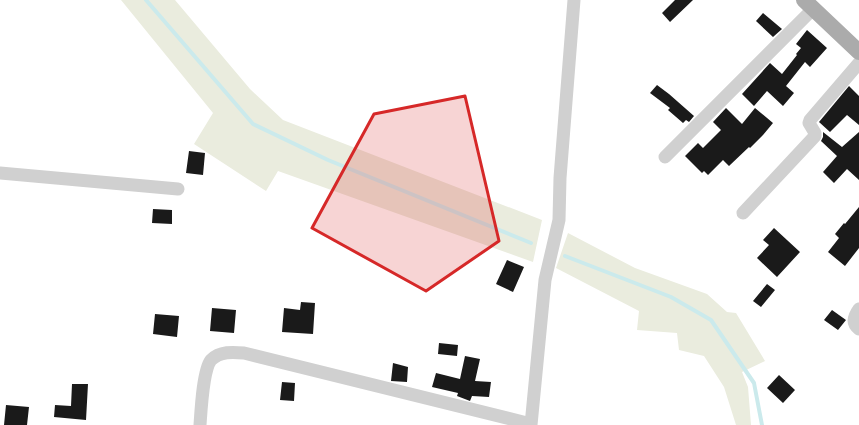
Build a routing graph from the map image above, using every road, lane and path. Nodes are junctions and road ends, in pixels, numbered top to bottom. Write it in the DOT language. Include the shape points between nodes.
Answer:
graph roads {
  1 [pos="574,0"];
  2 [pos="809,5"];
  3 [pos="859,52"];
  4 [pos="859,63"];
  5 [pos="666,158"];
  6 [pos="0,173"];
  7 [pos="178,189"];
  8 [pos="744,213"];
  9 [pos="859,309"];
  10 [pos="859,329"];
  11 [pos="531,424"];
  12 [pos="200,425"];
  1 -- 11 [label="street" via="559,220 545,280"];
  2 -- 3 [label="main road"];
  2 -- 5 [label="street"];
  4 -- 8 [label="street" via="810,120 809,124 815,136"];
  6 -- 7 [label="street"];
  9 -- 10 [label="street" via="854,315 854,321"];
  11 -- 12 [label="street" via="244,353 229,352 211,360 206,371"];
}
